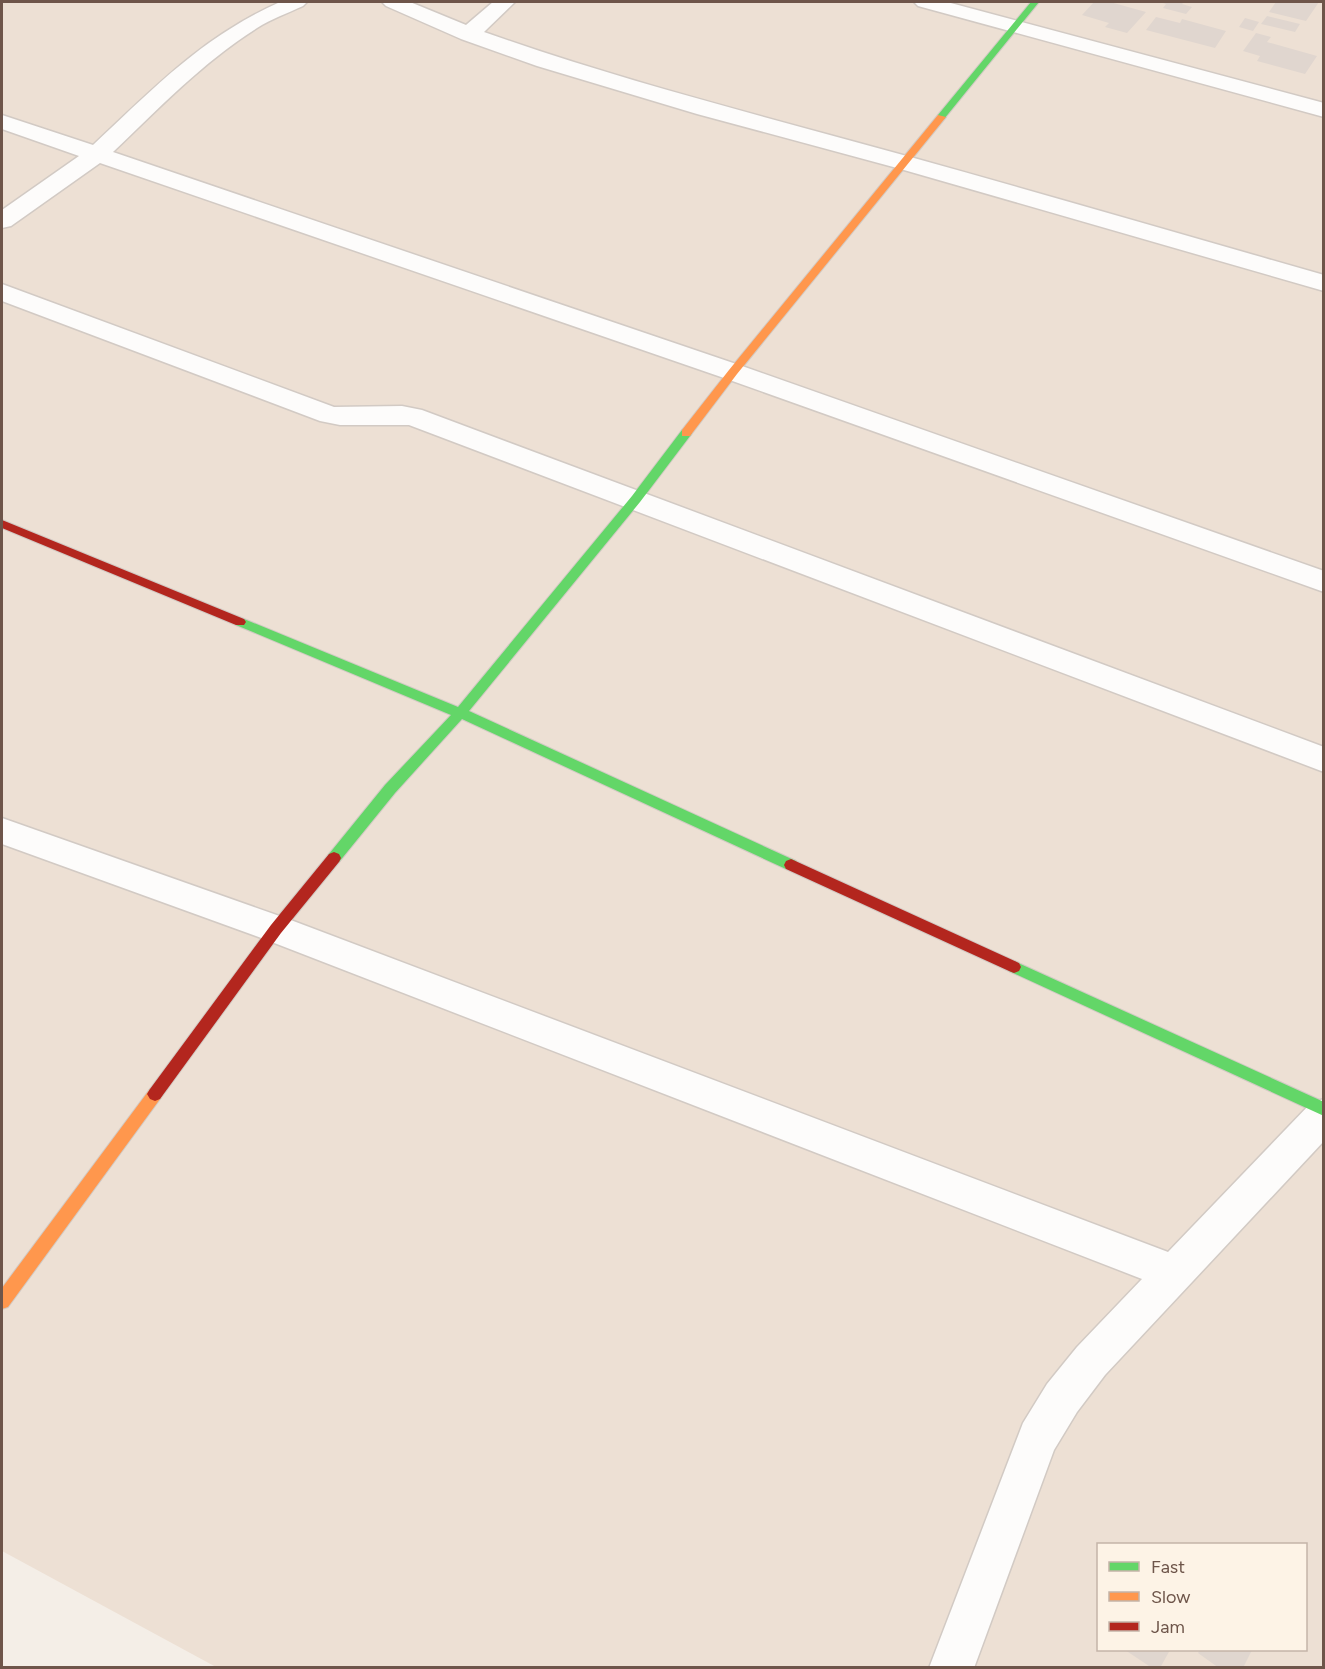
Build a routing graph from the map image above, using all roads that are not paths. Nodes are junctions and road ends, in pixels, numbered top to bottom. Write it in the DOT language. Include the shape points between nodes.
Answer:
graph roads {
  1 [pos="296,2"];
  2 [pos="393,2"];
  3 [pos="505,2"];
  4 [pos="925,2"];
  5 [pos="1035,2"];
  6 [pos="1013,27"];
  7 [pos="469,34"];
  8 [pos="1323,110"];
  9 [pos="2,122"];
  10 [pos="96,154"];
  11 [pos="905,163"];
  12 [pos="2,221"];
  13 [pos="1323,283"];
  14 [pos="2,292"];
  15 [pos="733,372"];
  16 [pos="636,499"];
  17 [pos="2,524"];
  18 [pos="1323,582"];
  19 [pos="460,712"];
  20 [pos="1323,760"];
  21 [pos="2,831"];
  22 [pos="276,929"];
  23 [pos="1323,1109"];
  24 [pos="1323,1115"];
  25 [pos="1174,1273"];
  26 [pos="2,1301"];
  27 [pos="951,1668"];
  1 -- 10 [label="street" via="252,22 223,41"];
  2 -- 7 [label="street"];
  3 -- 7 [label="street"];
  4 -- 6 [label="street"];
  5 -- 6 [label="street"];
  6 -- 8 [label="street"];
  6 -- 11 [label="street"];
  7 -- 11 [label="street" via="705,109"];
  9 -- 10 [label="street"];
  10 -- 12 [label="street"];
  10 -- 15 [label="street"];
  11 -- 13 [label="street"];
  11 -- 15 [label="street"];
  14 -- 16 [label="street" via="330,415 412,416"];
  15 -- 16 [label="street"];
  15 -- 18 [label="street"];
  16 -- 19 [label="street"];
  16 -- 20 [label="street"];
  17 -- 19 [label="street"];
  19 -- 22 [label="street" via="390,789"];
  19 -- 23 [label="street"];
  21 -- 22 [label="street"];
  22 -- 25 [label="street"];
  22 -- 26 [label="street"];
  24 -- 25 [label="street"];
  25 -- 27 [label="street" via="1091,1362 1062,1398 1038,1438"];
}
